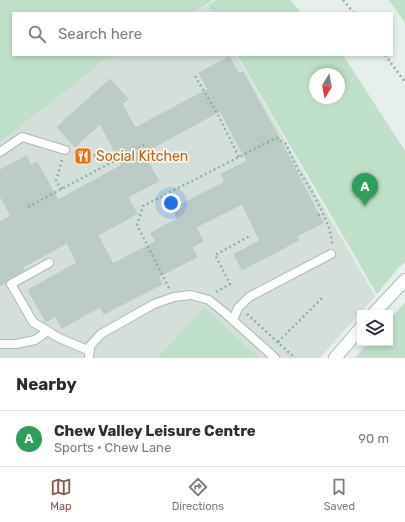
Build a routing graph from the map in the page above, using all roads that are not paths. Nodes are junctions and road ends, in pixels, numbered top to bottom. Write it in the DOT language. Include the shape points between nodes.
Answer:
graph roads {
  1 [pos="65,150"];
  2 [pos="0,152"];
  3 [pos="331,254"];
  4 [pos="49,263"];
  5 [pos="405,280"];
  6 [pos="377,310"];
  7 [pos="233,320"];
  8 [pos="48,331"];
  9 [pos="357,332"];
  10 [pos="0,344"];
  11 [pos="90,354"];
  12 [pos="276,358"];
  13 [pos="335,358"];
  1 -- 2 [label="lane" via="22,137"];
  3 -- 7 [label="lane" via="249,297 239,306"];
  4 -- 8 [label="lane" via="12,284 33,322"];
  5 -- 6 [label="main road"];
  7 -- 11 [label="lane" via="209,300 191,295 174,297 154,304 101,334 90,346"];
  7 -- 12 [label="lane"];
  8 -- 10 [label="lane" via="35,340"];
  8 -- 11 [label="lane"];
  9 -- 13 [label="main road"];
}
